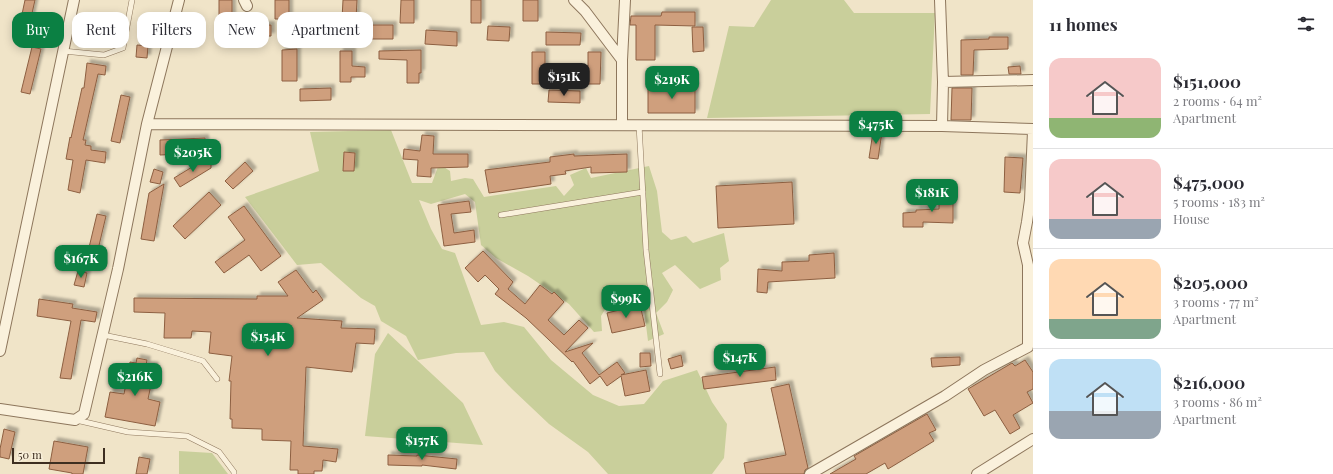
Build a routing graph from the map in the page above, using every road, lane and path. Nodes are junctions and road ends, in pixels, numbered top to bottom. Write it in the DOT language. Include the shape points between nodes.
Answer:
graph roads {
  1 [pos="74,0"];
  2 [pos="132,0"];
  3 [pos="179,0"];
  4 [pos="574,0"];
  5 [pos="625,0"];
  6 [pos="940,0"];
  7 [pos="63,51"];
  8 [pos="622,60"];
  9 [pos="1033,80"];
  10 [pos="943,82"];
  11 [pos="147,124"];
  12 [pos="622,125"];
  13 [pos="639,125"];
  14 [pos="942,126"];
  15 [pos="1033,130"];
  16 [pos="643,192"];
  17 [pos="501,215"];
  18 [pos="103,335"];
  19 [pos="0,352"];
  20 [pos="660,374"];
  21 [pos="217,379"];
  22 [pos="0,409"];
  23 [pos="75,420"];
  24 [pos="1033,439"];
  25 [pos="234,474"];
  26 [pos="810,474"];
  27 [pos="979,474"];
  1 -- 7 [label="street"];
  2 -- 7 [label="lane" via="123,48 104,55"];
  3 -- 11 [label="street"];
  4 -- 8 [label="street"];
  5 -- 8 [label="street"];
  6 -- 10 [label="street"];
  7 -- 19 [label="street"];
  8 -- 12 [label="street"];
  9 -- 10 [label="street"];
  10 -- 14 [label="street"];
  11 -- 12 [label="street"];
  11 -- 18 [label="street"];
  12 -- 13 [label="street"];
  13 -- 14 [label="street"];
  13 -- 16 [label="lane"];
  14 -- 15 [label="street"];
  15 -- 26 [label="street" via="1030,200 1023,243 1028,265 1028,347 984,370 945,396"];
  16 -- 17 [label="lane"];
  16 -- 20 [label="lane" via="646,250"];
  18 -- 21 [label="lane" via="203,360"];
  18 -- 23 [label="street" via="86,408 84,414"];
  22 -- 23 [label="street"];
  23 -- 25 [label="lane" via="128,432 187,436 219,452"];
  24 -- 27 [label="street"];
}
